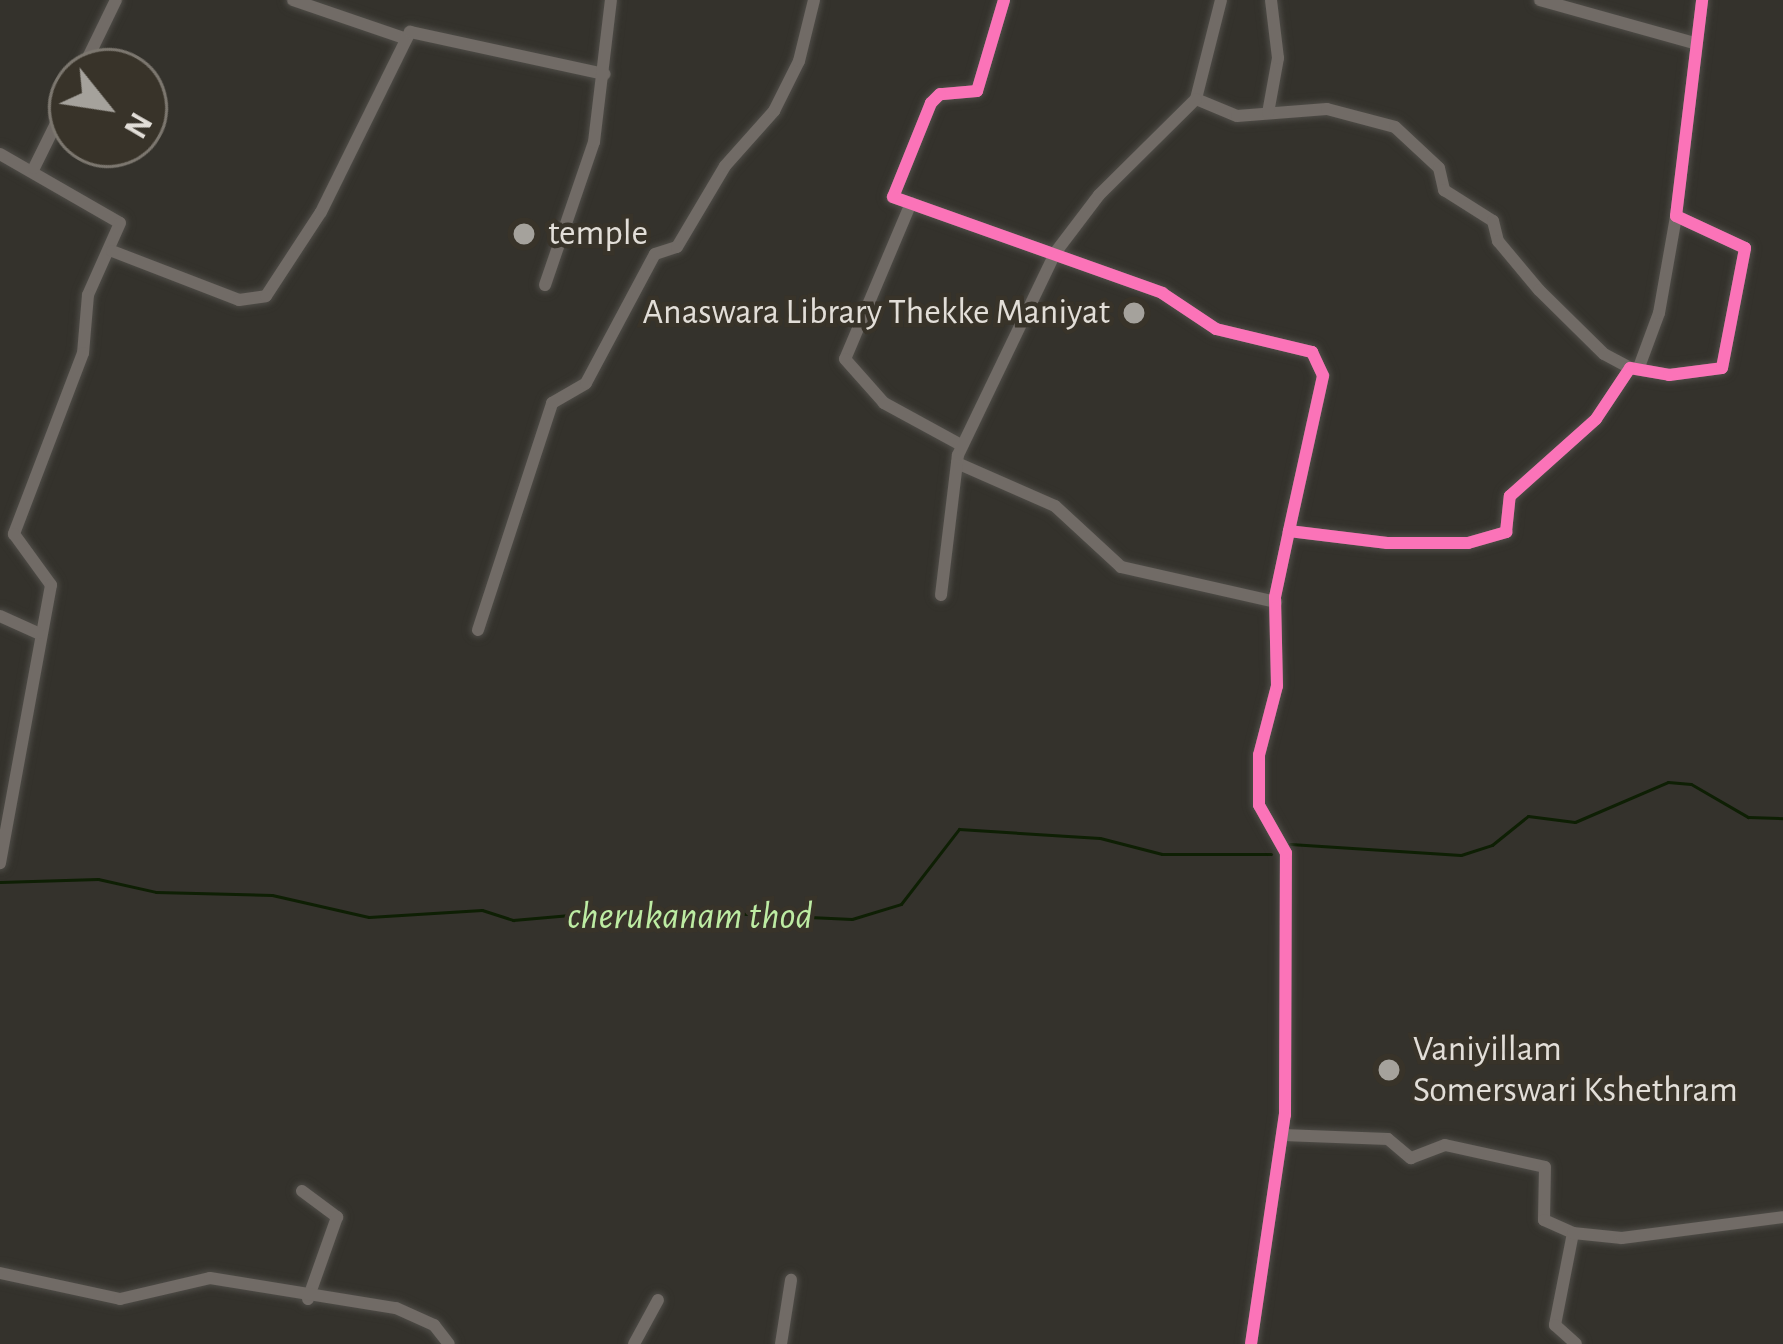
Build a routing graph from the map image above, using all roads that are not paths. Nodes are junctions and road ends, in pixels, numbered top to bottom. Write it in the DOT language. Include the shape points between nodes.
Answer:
graph roads {
  1 [pos="116,0"];
  2 [pos="292,0"];
  3 [pos="611,0"];
  4 [pos="814,0"];
  5 [pos="1004,0"];
  6 [pos="1221,0"];
  7 [pos="1270,0"];
  8 [pos="1540,0"];
  9 [pos="1702,0"];
  10 [pos="404,38"];
  11 [pos="1694,44"];
  12 [pos="93,48"];
  13 [pos="605,74"];
  14 [pos="1196,99"];
  15 [pos="1268,112"];
  16 [pos="48,140"];
  17 [pos="0,154"];
  18 [pos="34,168"];
  19 [pos="911,203"];
  20 [pos="1676,216"];
  21 [pos="112,251"];
  22 [pos="1055,253"];
  23 [pos="545,285"];
  24 [pos="1635,367"];
  25 [pos="962,445"];
  26 [pos="957,463"];
  27 [pos="1289,531"];
  28 [pos="941,595"];
  29 [pos="1276,602"];
  30 [pos="0,616"];
  31 [pos="478,630"];
  32 [pos="38,633"];
  33 [pos="0,863"];
  34 [pos="1283,1136"];
  35 [pos="302,1191"];
  36 [pos="1783,1217"];
  37 [pos="1574,1233"];
  38 [pos="0,1273"];
  39 [pos="791,1280"];
  40 [pos="308,1299"];
  41 [pos="658,1300"];
  42 [pos="449,1344"];
  43 [pos="634,1344"];
  44 [pos="782,1344"];
  45 [pos="1251,1344"];
  46 [pos="1576,1344"];
  1 -- 12 [label="street"];
  2 -- 10 [label="street"];
  3 -- 13 [label="street"];
  4 -- 31 [label="street" via="799,61 774,111 725,166 677,247 655,254 586,383 552,403"];
  5 -- 19 [label="street" via="977,91 940,94 931,103 893,196"];
  6 -- 14 [label="street"];
  7 -- 15 [label="street" via="1278,58"];
  8 -- 11 [label="street"];
  9 -- 11 [label="street"];
  10 -- 13 [label="street" via="410,32"];
  10 -- 21 [label="street" via="322,212 266,296 239,300"];
  11 -- 20 [label="street"];
  13 -- 23 [label="street" via="588,169"];
  14 -- 15 [label="street" via="1237,116"];
  14 -- 22 [label="street" via="1099,195"];
  15 -- 24 [label="street" via="1328,109 1394,127 1439,168 1444,190 1493,221 1498,241 1539,290 1604,354"];
  16 -- 18 [label="street"];
  17 -- 18 [label="street"];
  18 -- 21 [label="street" via="114,214 120,224"];
  19 -- 22 [label="street"];
  19 -- 25 [label="street" via="845,359 884,404"];
  20 -- 24 [label="street" via="1659,313"];
  20 -- 24 [label="street" via="1745,248 1722,368 1669,375"];
  21 -- 32 [label="street" via="88,295 83,353 14,534 51,586"];
  22 -- 25 [label="street"];
  22 -- 27 [label="street" via="1180,301 1216,329 1312,352 1323,376"];
  24 -- 27 [label="street" via="1595,419 1510,496 1507,532 1468,543 1387,543"];
  25 -- 26 [label="street"];
  26 -- 28 [label="street"];
  26 -- 29 [label="street" via="1055,506 1121,567"];
  27 -- 29 [label="street"];
  29 -- 34 [label="street" via="1279,669 1259,755 1259,805 1286,853 1291,967"];
  30 -- 32 [label="street"];
  32 -- 33 [label="street"];
  34 -- 37 [label="street" via="1388,1139 1411,1158 1444,1145 1545,1167 1544,1220"];
  34 -- 45 [label="street"];
  35 -- 40 [label="street" via="337,1217"];
  36 -- 37 [label="street" via="1622,1238"];
  37 -- 46 [label="street" via="1555,1325"];
  38 -- 40 [label="street" via="91,1298 210,1278"];
  39 -- 44 [label="street"];
  40 -- 42 [label="street" via="395,1308 434,1324"];
  41 -- 43 [label="street"];
}
